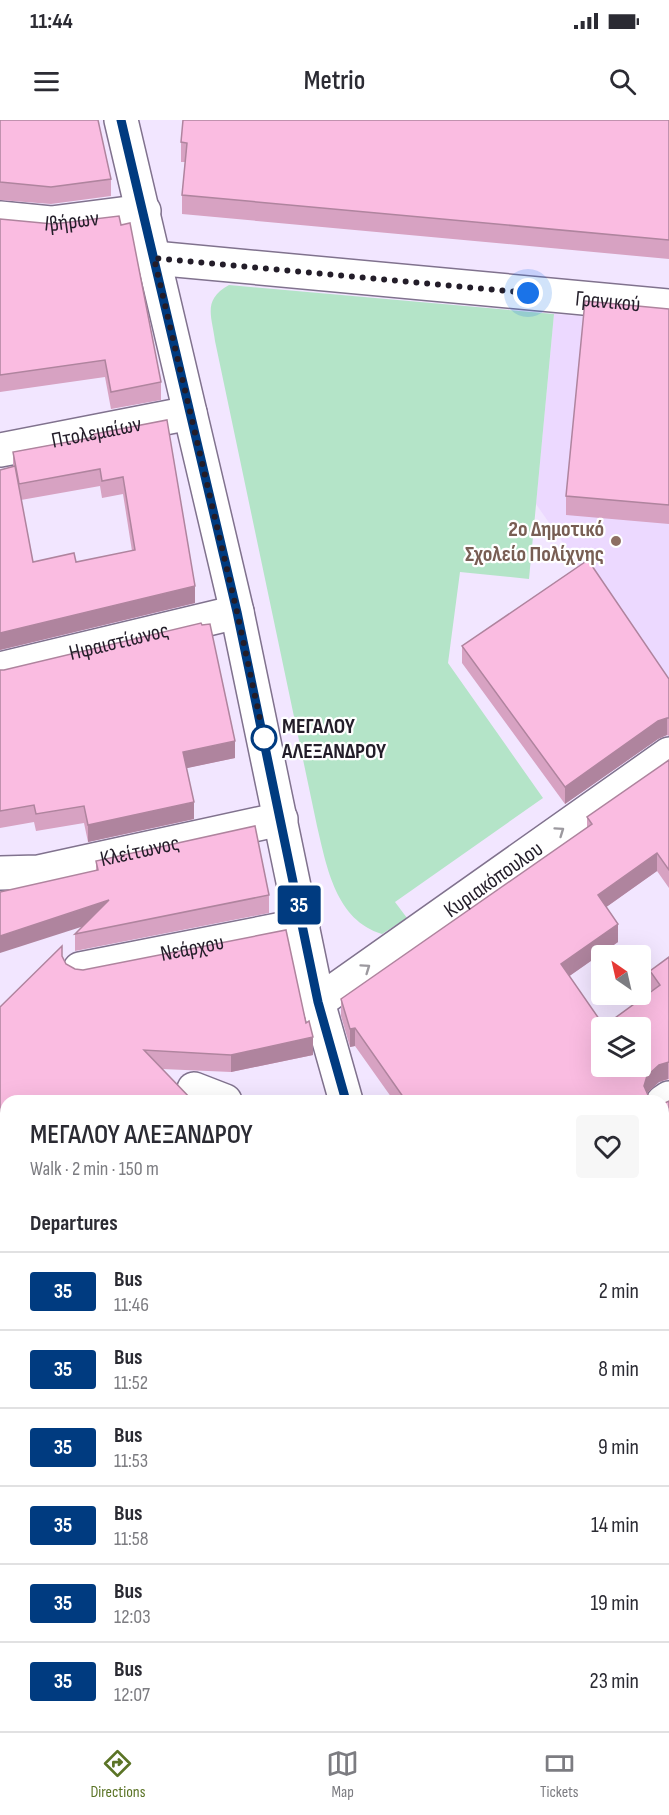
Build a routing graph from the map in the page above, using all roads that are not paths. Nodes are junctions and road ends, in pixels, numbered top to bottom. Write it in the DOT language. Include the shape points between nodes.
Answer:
graph roads {
  1 [pos="122,120"];
  2 [pos="144,211"];
  3 [pos="0,218"];
  4 [pos="154,258"];
  5 [pos="669,306"];
  6 [pos="190,412"];
  7 [pos="0,450"];
  8 [pos="237,612"];
  9 [pos="0,669"];
  10 [pos="669,754"];
  11 [pos="281,819"];
  12 [pos="0,873"];
  13 [pos="303,925"];
  14 [pos="80,969"];
  15 [pos="318,1002"];
  16 [pos="194,1089"];
  17 [pos="210,1095"];
  18 [pos="344,1095"];
  1 -- 2 [label="street"];
  2 -- 3 [label="street, Ιβήρων" via="51,223"];
  2 -- 4 [label="street"];
  4 -- 5 [label="street, Γρανικού"];
  4 -- 6 [label="street"];
  6 -- 7 [label="street, Πτολεμαίων"];
  6 -- 8 [label="street"];
  8 -- 9 [label="street, Ηφαιστίωνος"];
  8 -- 11 [label="street"];
  15 -- 10 [label="street, Κυριακόπουλου, one-way"];
  11 -- 12 [label="street, Κλείτωνος" via="38,872"];
  11 -- 13 [label="street"];
  13 -- 14 [label="street, Νεάρχου"];
  13 -- 15 [label="street"];
  15 -- 18 [label="street"];
  16 -- 17 [label="street"];
}
